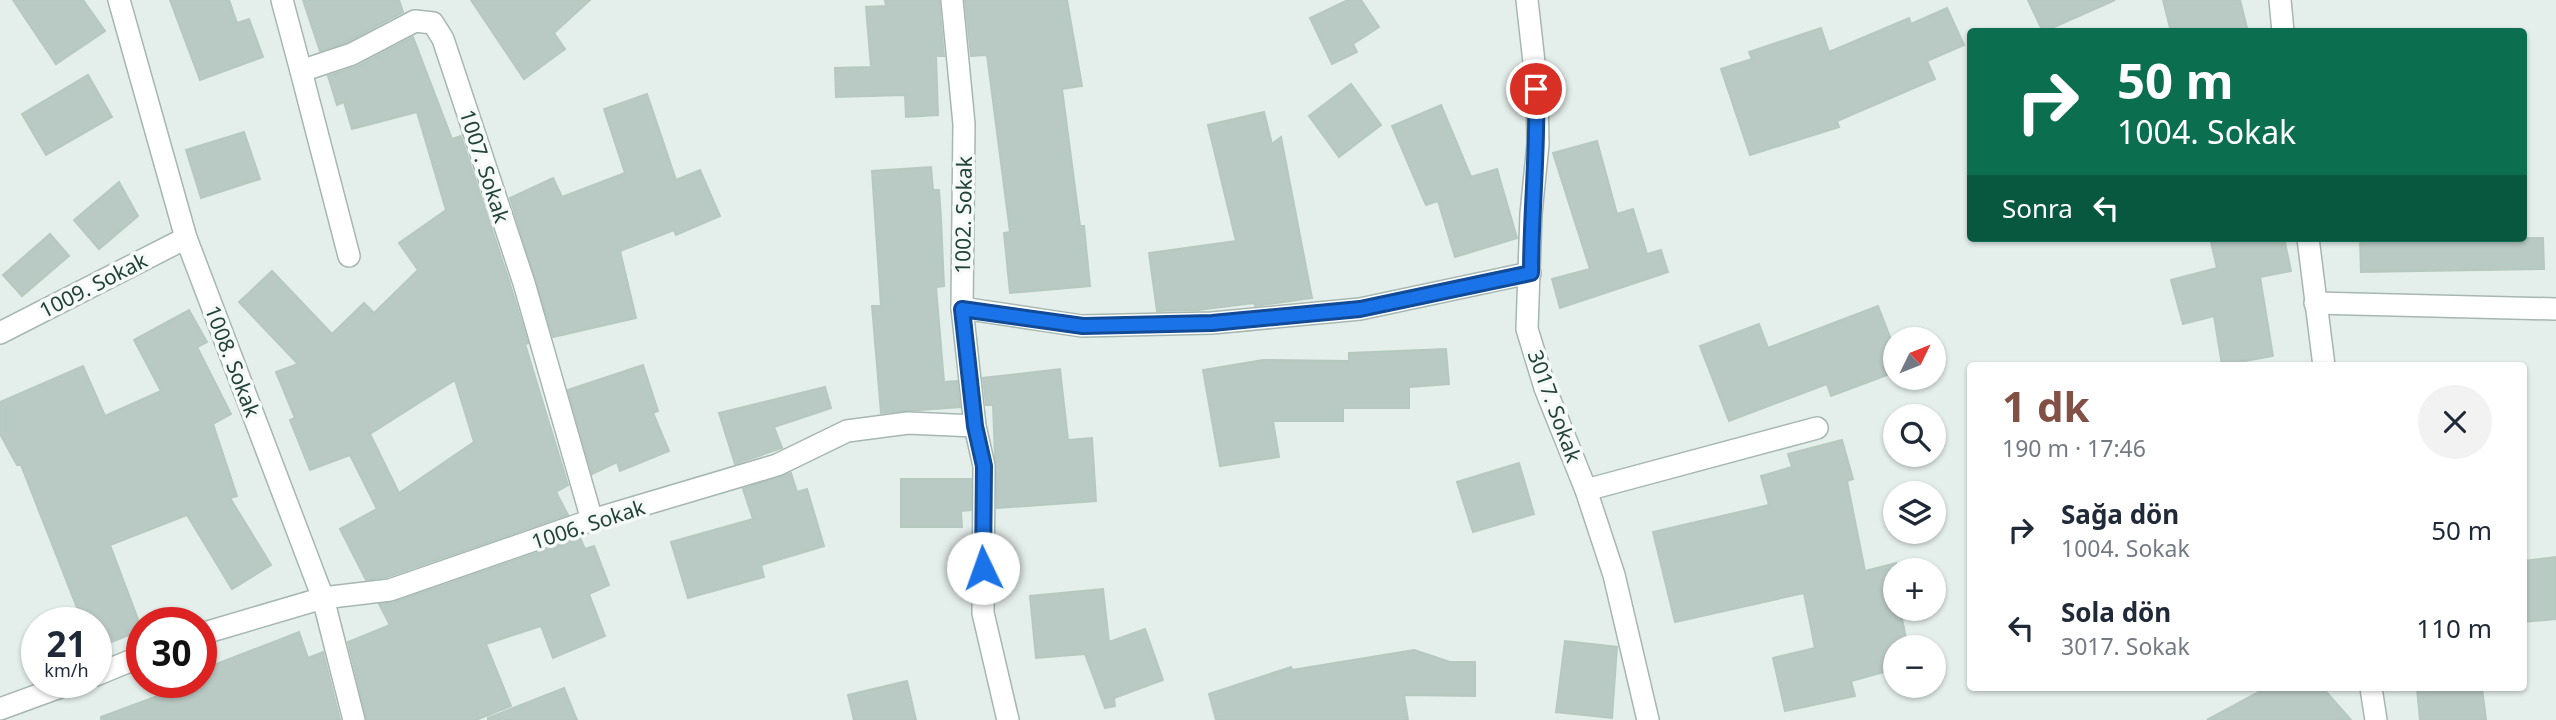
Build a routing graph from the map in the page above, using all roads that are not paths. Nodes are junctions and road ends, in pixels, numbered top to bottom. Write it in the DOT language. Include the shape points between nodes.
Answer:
graph roads {
  1 [pos="118,0"];
  2 [pos="282,0"];
  3 [pos="952,0"];
  4 [pos="1527,0"];
  5 [pos="2280,0"];
  6 [pos="2284,28"];
  7 [pos="301,71"];
  8 [pos="186,238"];
  9 [pos="2308,242"];
  10 [pos="349,256"];
  11 [pos="1531,273"];
  12 [pos="2315,303"];
  13 [pos="962,309"];
  14 [pos="2556,309"];
  15 [pos="0,333"];
  16 [pos="2323,362"];
  17 [pos="975,426"];
  18 [pos="1817,428"];
  19 [pos="1587,490"];
  20 [pos="592,520"];
  21 [pos="323,598"];
  22 [pos="217,629"];
  23 [pos="2371,691"];
  24 [pos="30,698"];
  25 [pos="0,709"];
  26 [pos="354,720"];
  27 [pos="1008,720"];
  28 [pos="1648,720"];
  29 [pos="2376,720"];
  1 -- 8 [label="street, 1008. Sokak"];
  2 -- 7 [label="street"];
  3 -- 13 [label="street, 1002. Sokak" via="964,124"];
  4 -- 11 [label="street, 3017. Sokak" via="1538,144"];
  5 -- 6 [label="street"];
  7 -- 10 [label="street"];
  7 -- 20 [label="street, 1007. Sokak" via="352,54 415,21 433,23 451,62 524,283"];
  8 -- 15 [label="street, 1009. Sokak"];
  8 -- 21 [label="street, 1008. Sokak"];
  9 -- 12 [label="street"];
  11 -- 13 [label="street" via="1360,309 1212,323 1083,326"];
  11 -- 19 [label="street, 3017. Sokak" via="1527,329 1545,388"];
  12 -- 14 [label="street"];
  12 -- 16 [label="street"];
  13 -- 17 [label="street, 1002. Sokak"];
  17 -- 20 [label="street, 1006. Sokak" via="908,423 848,431 777,465"];
  17 -- 27 [label="street, 1002. Sokak" via="984,466 983,613"];
  18 -- 19 [label="street"];
  19 -- 28 [label="street, 3017. Sokak" via="1614,575"];
  20 -- 21 [label="street, 1006. Sokak" via="390,590"];
  21 -- 22 [label="street, 1006. Sokak"];
  21 -- 26 [label="street, 1008. Sokak"];
  23 -- 29 [label="street"];
  24 -- 25 [label="street"];
}
